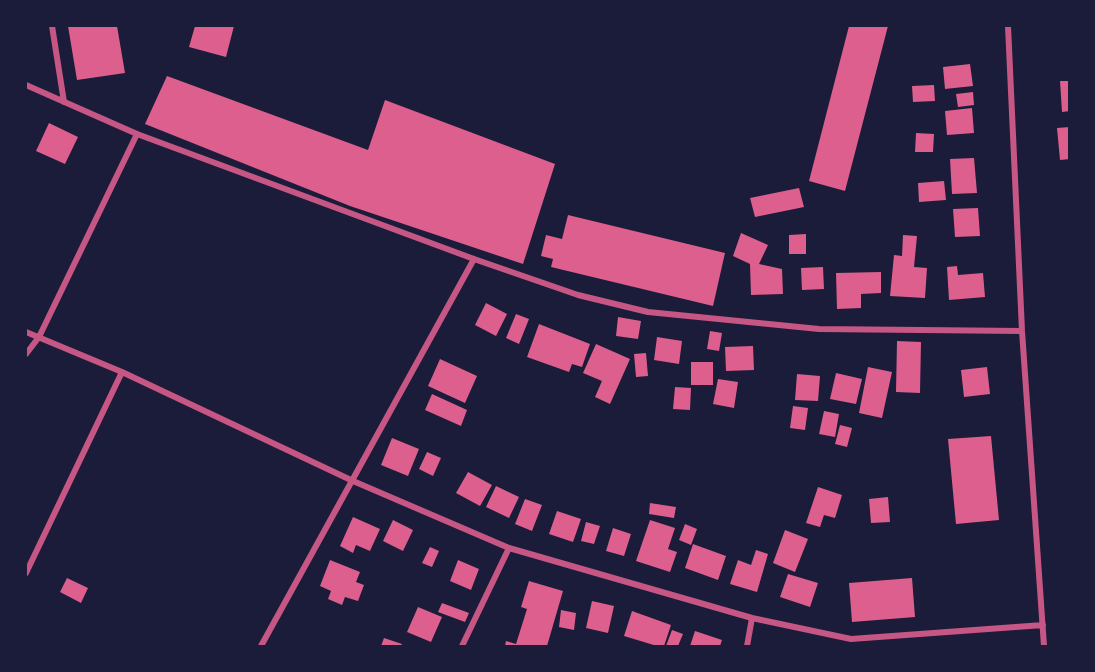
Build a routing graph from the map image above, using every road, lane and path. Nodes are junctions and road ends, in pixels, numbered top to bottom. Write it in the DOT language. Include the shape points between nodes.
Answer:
graph roads {
  1 [pos="52,26"];
  2 [pos="1008,26"];
  3 [pos="26,85"];
  4 [pos="64,102"];
  5 [pos="137,134"];
  6 [pos="474,259"];
  7 [pos="1022,331"];
  8 [pos="26,332"];
  9 [pos="39,337"];
  10 [pos="26,354"];
  11 [pos="122,372"];
  12 [pos="353,481"];
  13 [pos="509,548"];
  14 [pos="26,573"];
  15 [pos="752,618"];
  16 [pos="1043,625"];
  17 [pos="261,646"];
  18 [pos="462,646"];
  19 [pos="747,646"];
  20 [pos="1044,646"];
  1 -- 4 [label="street"];
  2 -- 7 [label="street"];
  3 -- 4 [label="street"];
  4 -- 5 [label="street"];
  5 -- 6 [label="street"];
  5 -- 9 [label="street"];
  6 -- 7 [label="street" via="578,295 648,312 819,329"];
  6 -- 12 [label="street"];
  7 -- 16 [label="street"];
  8 -- 9 [label="street"];
  9 -- 10 [label="street"];
  9 -- 11 [label="street"];
  11 -- 12 [label="street"];
  11 -- 14 [label="street"];
  12 -- 13 [label="street"];
  12 -- 17 [label="street"];
  13 -- 15 [label="street"];
  13 -- 18 [label="street"];
  15 -- 16 [label="street" via="851,639"];
  15 -- 19 [label="street"];
  16 -- 20 [label="street"];
}
